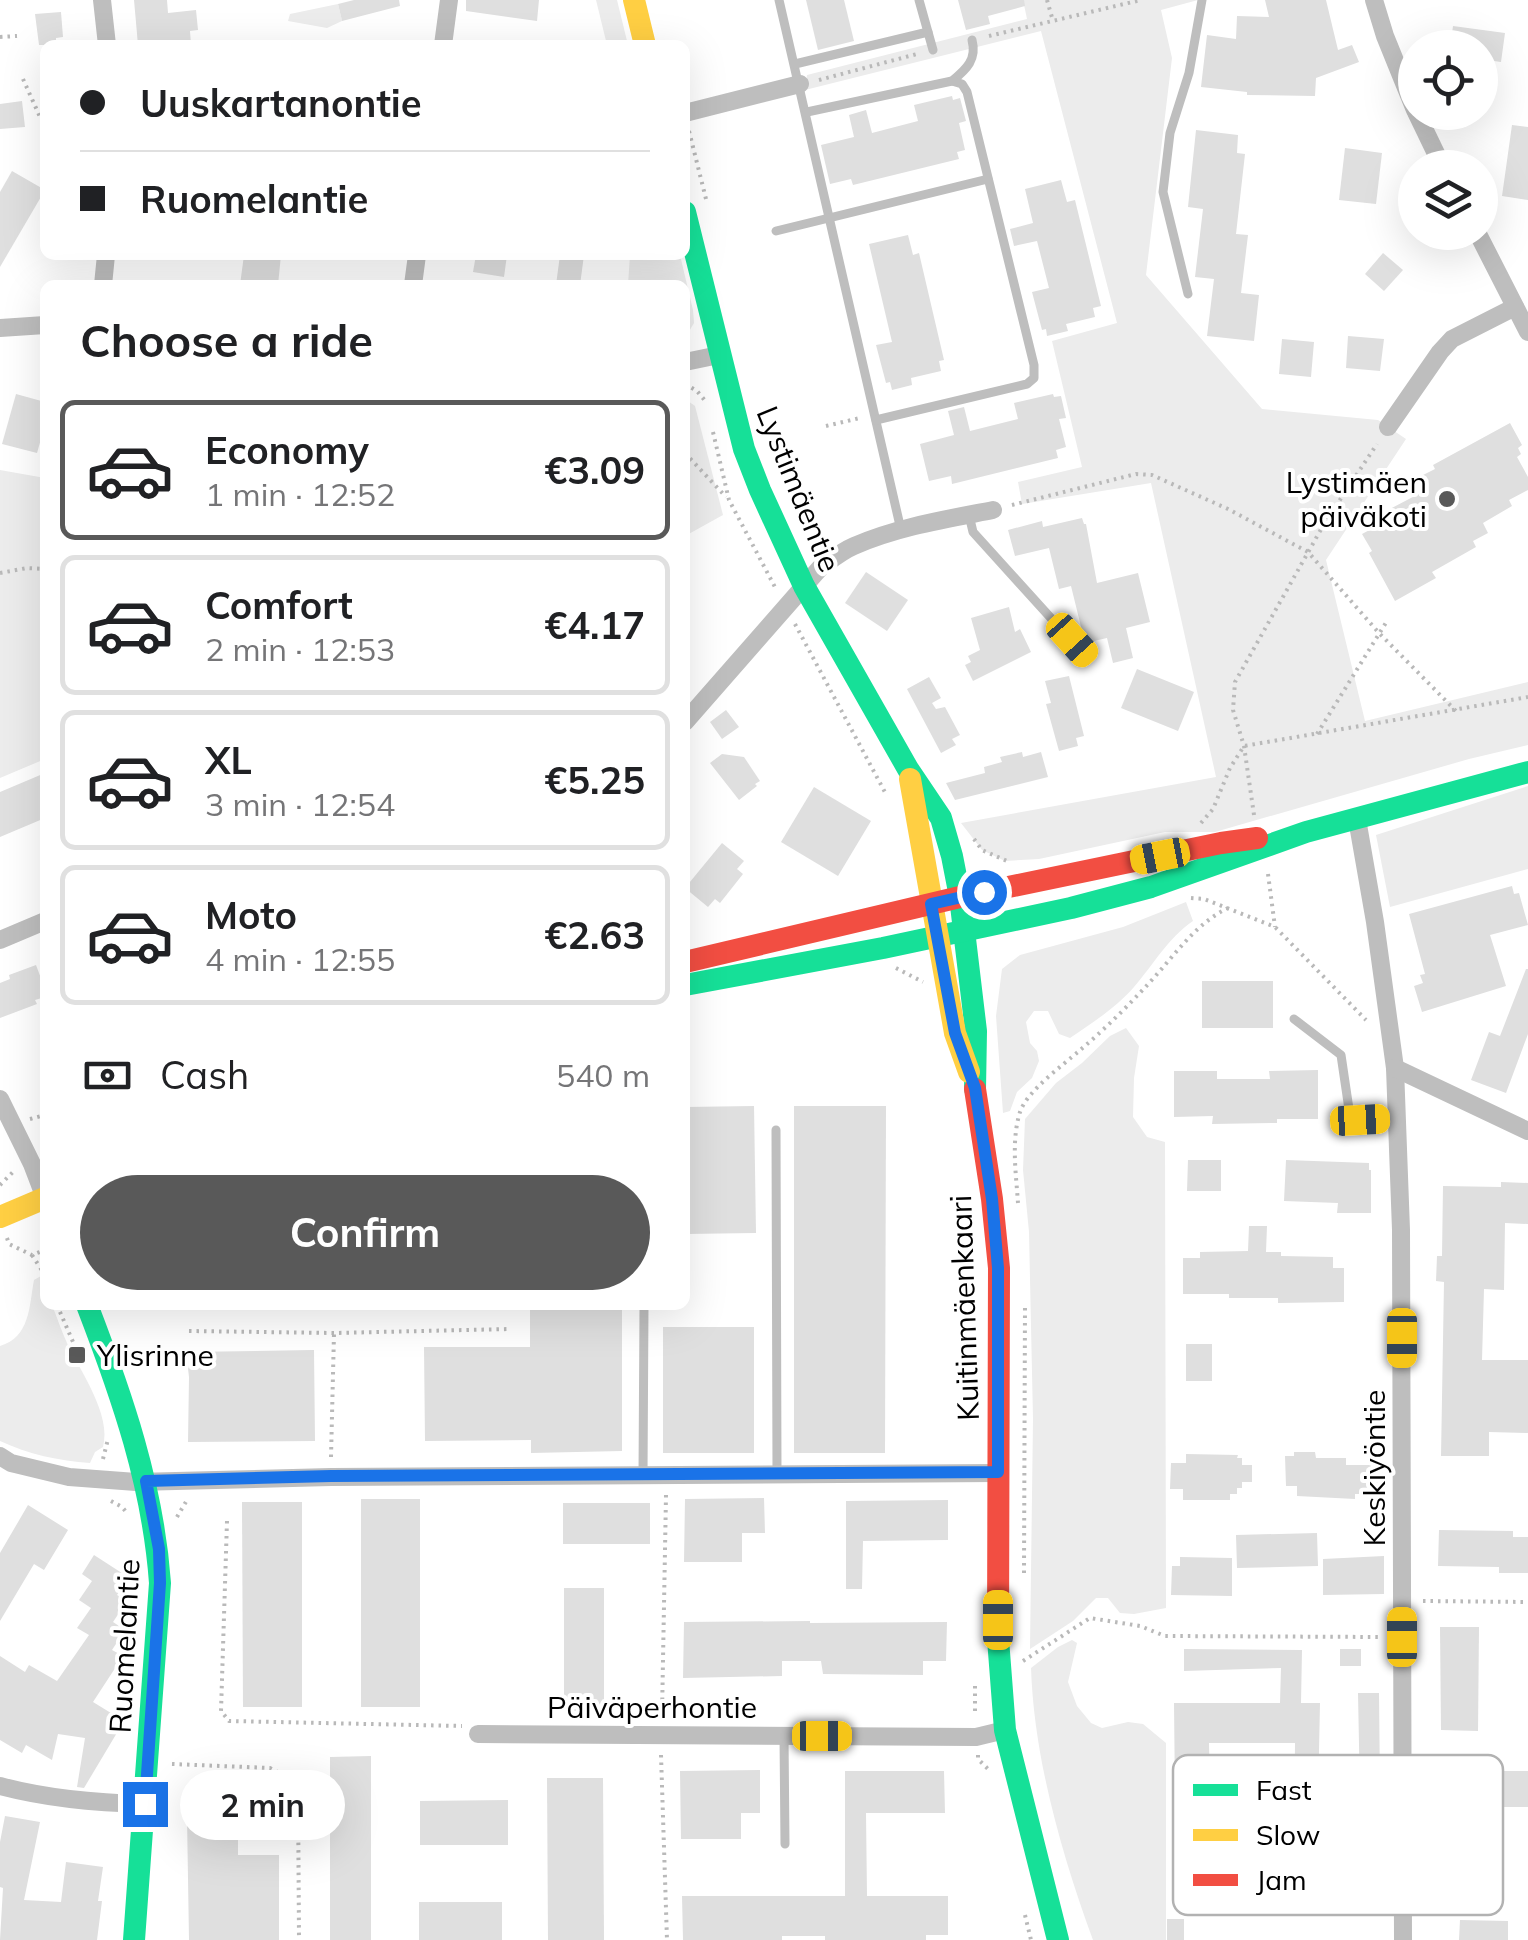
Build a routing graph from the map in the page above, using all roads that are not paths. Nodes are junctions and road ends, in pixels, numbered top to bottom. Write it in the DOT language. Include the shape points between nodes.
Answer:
graph roads {
  1 [pos="102,0"];
  2 [pos="449,0"];
  3 [pos="634,0"];
  4 [pos="779,0"];
  5 [pos="919,0"];
  6 [pos="1202,0"];
  7 [pos="1374,0"];
  8 [pos="928,32"];
  9 [pos="106,40"];
  10 [pos="444,40"];
  11 [pos="644,40"];
  12 [pos="972,40"];
  13 [pos="933,50"];
  14 [pos="795,64"];
  15 [pos="1398,68"];
  16 [pos="952,81"];
  17 [pos="800,84"];
  18 [pos="807,112"];
  19 [pos="690,114"];
  20 [pos="988,179"];
  21 [pos="696,210"];
  22 [pos="830,218"];
  23 [pos="776,231"];
  24 [pos="1486,250"];
  25 [pos="1188,294"];
  26 [pos="1515,307"];
  27 [pos="40,325"];
  28 [pos="0,328"];
  29 [pos="1528,332"];
  30 [pos="719,354"];
  31 [pos="690,361"];
  32 [pos="875,418"];
  33 [pos="1388,427"];
  34 [pos="993,510"];
  35 [pos="969,515"];
  36 [pos="901,530"];
  37 [pos="804,586"];
  38 [pos="1088,659"];
  39 [pos="690,716"];
  40 [pos="908,769"];
  41 [pos="1528,772"];
  42 [pos="1357,819"];
  43 [pos="1306,832"];
  44 [pos="960,897"];
  45 [pos="931,904"];
  46 [pos="40,923"];
  47 [pos="964,931"];
  48 [pos="937,936"];
  49 [pos="0,940"];
  50 [pos="690,961"];
  51 [pos="690,984"];
  52 [pos="1294,1019"];
  53 [pos="1395,1068"];
  54 [pos="975,1088"];
  55 [pos="0,1099"];
  56 [pos="1397,1118"];
  57 [pos="776,1130"];
  58 [pos="1528,1132"];
  59 [pos="40,1185"];
  60 [pos="40,1200"];
  61 [pos="1,1216"];
  62 [pos="89,1310"];
  63 [pos="644,1310"];
  64 [pos="0,1456"];
  65 [pos="998,1472"];
  66 [pos="776,1474"];
  67 [pos="643,1475"];
  68 [pos="146,1481"];
  69 [pos="1005,1730"];
  70 [pos="478,1734"];
  71 [pos="784,1736"];
  72 [pos="1402,1755"];
  73 [pos="0,1786"];
  74 [pos="145,1804"];
  75 [pos="785,1844"];
  76 [pos="1403,1915"];
  77 [pos="134,1940"];
  78 [pos="1058,1940"];
  79 [pos="1403,1940"];
  1 -- 9 [label="street"];
  2 -- 10 [label="street"];
  3 -- 11 [label="street"];
  4 -- 14 [label="lane"];
  5 -- 8 [label="lane"];
  6 -- 25 [label="lane" via="1163,192"];
  7 -- 15 [label="street"];
  8 -- 13 [label="lane"];
  8 -- 14 [label="lane"];
  12 -- 16 [label="lane" via="972,60"];
  14 -- 17 [label="lane"];
  16 -- 18 [label="lane"];
  16 -- 20 [label="lane" via="967,92"];
  17 -- 18 [label="lane"];
  17 -- 19 [label="street"];
  18 -- 22 [label="lane"];
  20 -- 22 [label="lane"];
  20 -- 32 [label="lane" via="1034,378"];
  21 -- 30 [label="street, Lystimäentie"];
  22 -- 23 [label="lane"];
  22 -- 32 [label="lane"];
  24 -- 26 [label="street"];
  26 -- 29 [label="street"];
  26 -- 33 [label="street" via="1452,339"];
  27 -- 28 [label="street"];
  30 -- 31 [label="street"];
  30 -- 37 [label="street, Lystimäentie" via="744,448"];
  32 -- 36 [label="lane"];
  34 -- 35 [label="street"];
  35 -- 36 [label="street"];
  35 -- 38 [label="lane" via="973,532"];
  36 -- 37 [label="street" via="852,546"];
  37 -- 39 [label="street"];
  37 -- 40 [label="street, Lystimäentie"];
  40 -- 44 [label="street, Lystimäentie" via="941,818"];
  40 -- 45 [label="street, Lystimäentie"];
  41 -- 42 [label="street"];
  42 -- 43 [label="street"];
  42 -- 53 [label="street, Keskiyöntie"];
  43 -- 44 [label="street"];
  43 -- 47 [label="street" via="1152,887"];
  44 -- 45 [label="street"];
  44 -- 47 [label="street, Lystimäentie"];
  45 -- 48 [label="street, Lystimäentie"];
  45 -- 50 [label="street"];
  46 -- 49 [label="street"];
  47 -- 48 [label="street"];
  47 -- 54 [label="street, Kuitinmäenkaari"];
  48 -- 51 [label="street"];
  48 -- 54 [label="street, Kuitinmäenkaari" via="955,1033"];
  52 -- 56 [label="lane" via="1341,1054 1353,1119"];
  53 -- 56 [label="street, Keskiyöntie"];
  53 -- 58 [label="street"];
  54 -- 65 [label="street, Kuitinmäenkaari" via="998,1268"];
  55 -- 59 [label="street"];
  56 -- 72 [label="street, Keskiyöntie"];
  57 -- 66 [label="lane"];
  60 -- 61 [label="street"];
  62 -- 68 [label="street, Ruomelantie"];
  63 -- 67 [label="lane"];
  64 -- 68 [label="street" via="69,1477"];
  65 -- 66 [label="street"];
  65 -- 69 [label="street, Kuitinmäenkaari"];
  66 -- 67 [label="street"];
  67 -- 68 [label="street"];
  68 -- 74 [label="street, Ruomelantie" via="160,1583"];
  69 -- 71 [label="street, Päiväperhontie" via="976,1736"];
  69 -- 78 [label="street, Kuitinmäenkaari"];
  70 -- 71 [label="street, Päiväperhontie"];
  71 -- 75 [label="lane"];
  73 -- 74 [label="street" via="80,1802"];
  74 -- 77 [label="street, Ruomelantie"];
  76 -- 79 [label="street, Keskiyöntie"];
}
